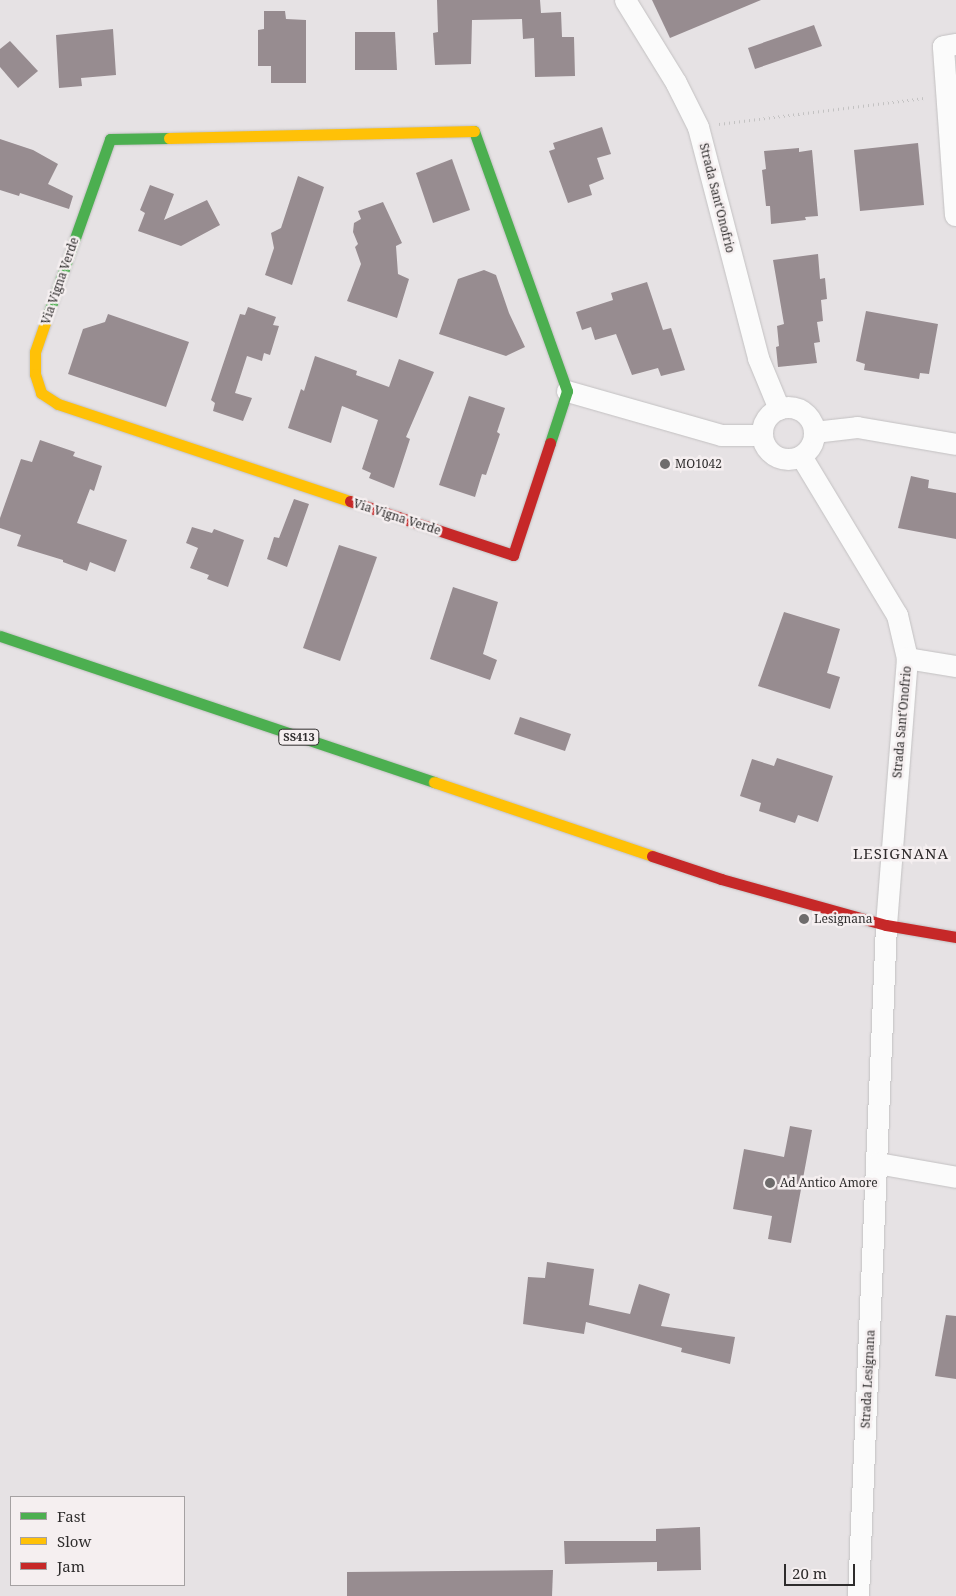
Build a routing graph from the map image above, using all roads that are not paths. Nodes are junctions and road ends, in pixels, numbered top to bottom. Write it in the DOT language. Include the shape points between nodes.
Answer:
graph roads {
  1 [pos="625,0"];
  2 [pos="956,44"];
  3 [pos="955,215"];
  4 [pos="567,391"];
  5 [pos="779,409"];
  6 [pos="814,432"];
  7 [pos="762,435"];
  8 [pos="956,444"];
  9 [pos="801,456"];
  10 [pos="0,636"];
  11 [pos="908,658"];
  12 [pos="956,666"];
  13 [pos="886,925"];
  14 [pos="956,937"];
  15 [pos="877,1163"];
  16 [pos="956,1177"];
  17 [pos="858,1596"];
  1 -- 5 [label="street, Strada Sant'Onofrio" via="676,83 698,127 758,358"];
  2 -- 3 [label="street" via="943,46"];
  4 -- 4 [label="street, Via Vigna Verde" via="513,555 58,404 41,393 35,374 35,352 110,140 474,131"];
  4 -- 7 [label="street" via="720,435"];
  5 -- 6 [label="street" via="802,411 809,416"];
  5 -- 7 [label="street" via="766,419"];
  6 -- 8 [label="street" via="857,427"];
  6 -- 9 [label="street" via="811,446"];
  7 -- 9 [label="street" via="764,443 776,456 793,459"];
  9 -- 11 [label="street, Strada Sant'Onofrio" via="897,615"];
  10 -- 13 [label="street, SS413" via="695,870"];
  11 -- 12 [label="street"];
  11 -- 13 [label="street, Strada Sant'Onofrio"];
  13 -- 14 [label="street, SS413"];
  13 -- 15 [label="street, Strada Lesignana"];
  15 -- 16 [label="street"];
  15 -- 17 [label="street, Strada Lesignana"];
}
